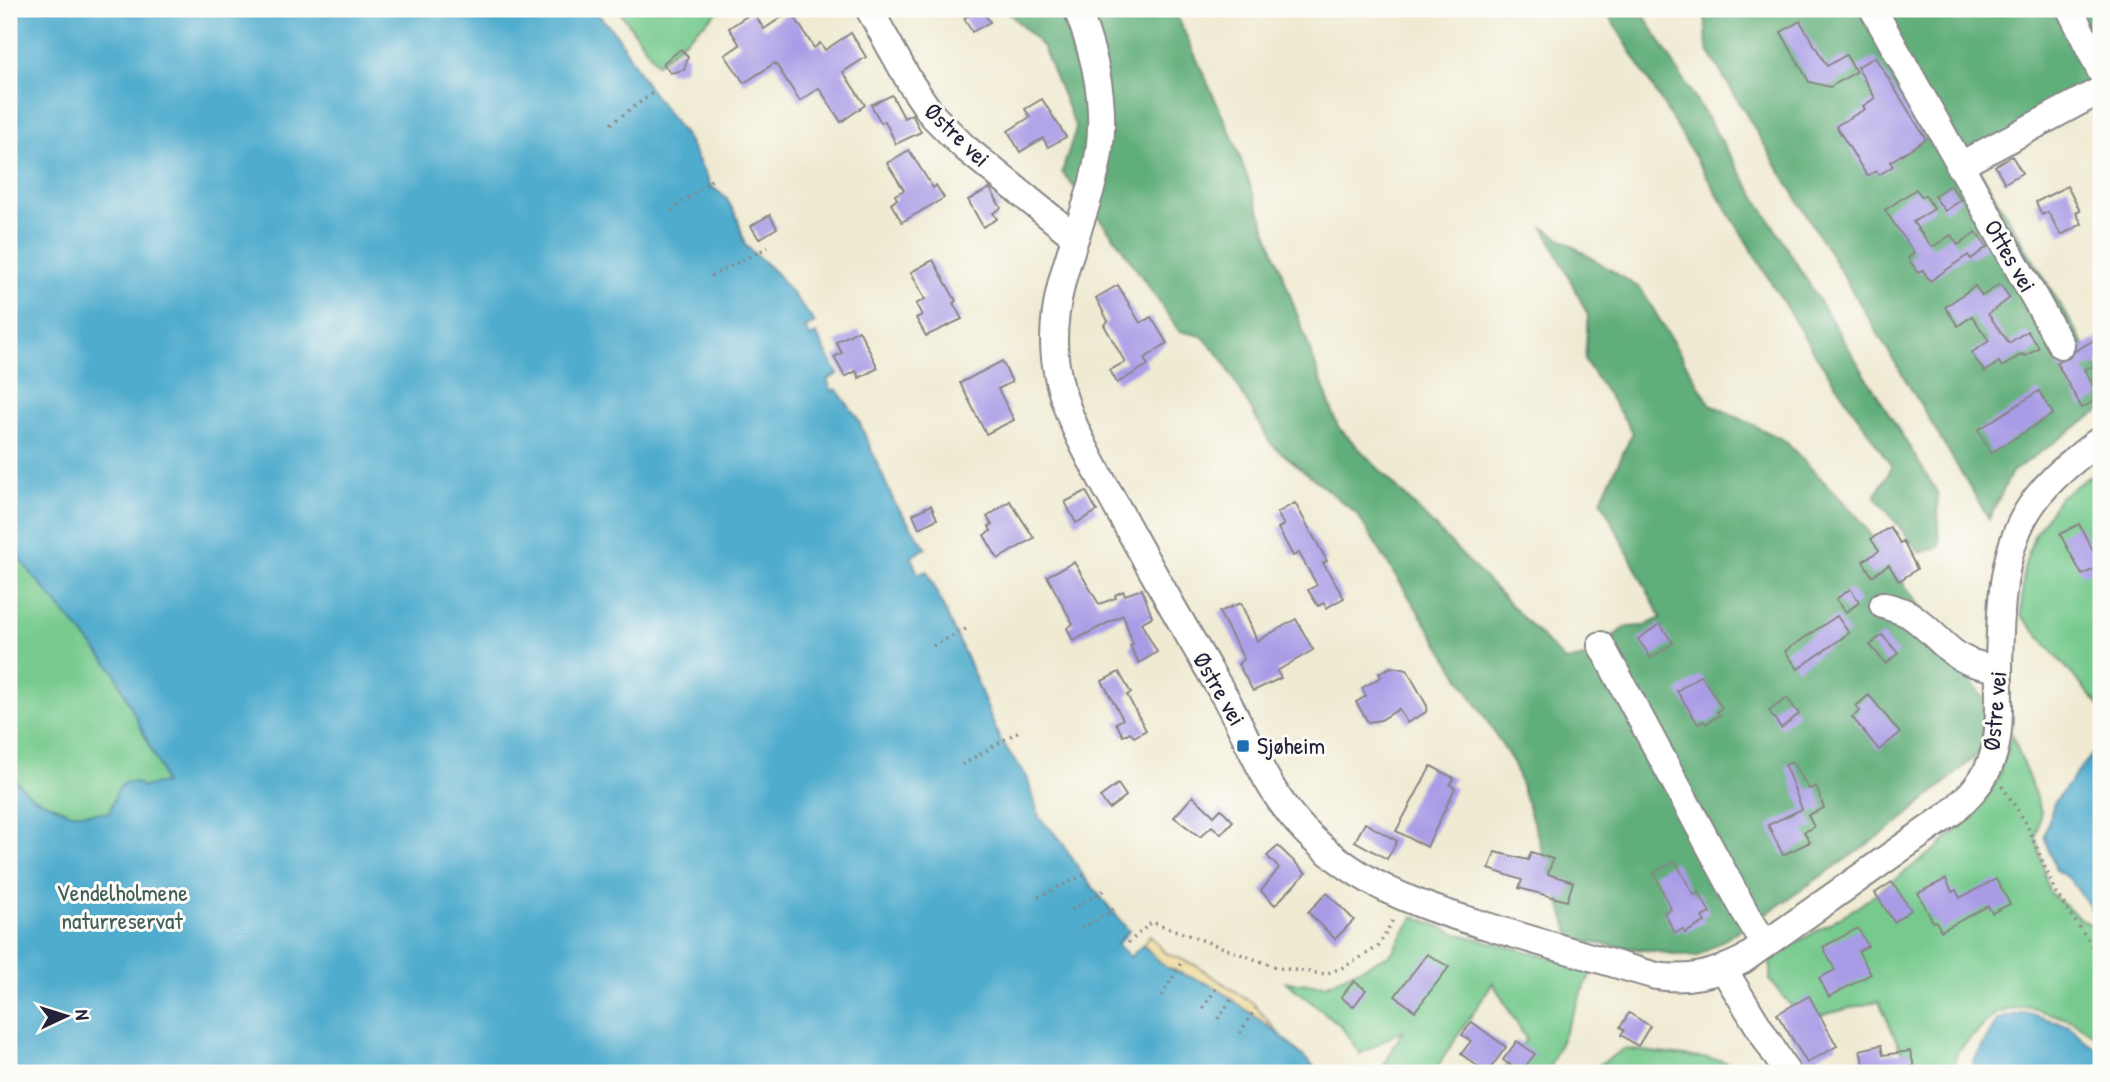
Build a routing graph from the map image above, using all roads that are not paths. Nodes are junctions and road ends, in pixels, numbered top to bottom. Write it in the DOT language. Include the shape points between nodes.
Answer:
graph roads {
  1 [pos="869,9"];
  2 [pos="1077,9"];
  3 [pos="1873,9"];
  4 [pos="2070,9"];
  5 [pos="2101,72"];
  6 [pos="2101,90"];
  7 [pos="1959,166"];
  8 [pos="1075,237"];
  9 [pos="2061,345"];
  10 [pos="2101,439"];
  11 [pos="1883,605"];
  12 [pos="1601,645"];
  13 [pos="1999,668"];
  14 [pos="1765,944"];
  15 [pos="1724,970"];
  16 [pos="1787,1073"];
  1 -- 8 [label="street, Østre vei" via="932,115 964,147"];
  2 -- 8 [label="street, Østre vei" via="1100,85 1102,127 1097,169"];
  3 -- 7 [label="street, Ottes vei"];
  4 -- 5 [label="street"];
  6 -- 7 [label="street"];
  7 -- 9 [label="street, Ottes vei"];
  8 -- 15 [label="street, Østre vei" via="1055,318 1055,358 1065,401 1091,459 1290,815 1342,863 1405,899 1656,976 1698,976"];
  10 -- 13 [label="street, Østre vei" via="2053,478 2021,523 2006,570"];
  11 -- 13 [label="street" via="1907,613 1967,663"];
  12 -- 14 [label="street"];
  13 -- 14 [label="street, Østre vei" via="1996,744 1989,767 1972,794"];
  14 -- 15 [label="street, Østre vei"];
  15 -- 16 [label="street"];
}
